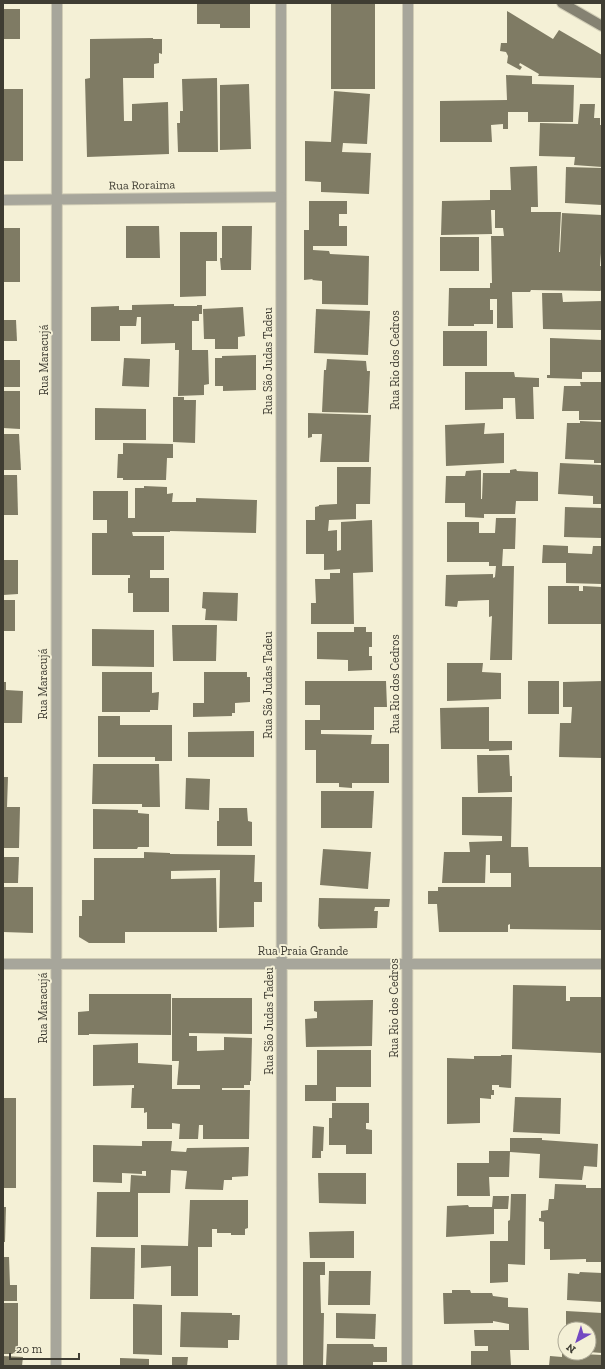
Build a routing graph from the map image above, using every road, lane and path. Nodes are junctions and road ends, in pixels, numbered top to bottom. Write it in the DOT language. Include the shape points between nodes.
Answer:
graph roads {
  1 [pos="57,3"];
  2 [pos="281,3"];
  3 [pos="408,3"];
  4 [pos="562,3"];
  5 [pos="602,26"];
  6 [pos="281,196"];
  7 [pos="57,199"];
  8 [pos="3,200"];
  9 [pos="3,964"];
  10 [pos="56,964"];
  11 [pos="282,964"];
  12 [pos="408,964"];
  13 [pos="602,964"];
  14 [pos="56,1366"];
  15 [pos="282,1366"];
  16 [pos="407,1366"];
  1 -- 7 [label="street, Rua Maracujá"];
  2 -- 6 [label="street, Rua São Judas Tadeu"];
  3 -- 12 [label="street, Rua Rio dos Cedros"];
  4 -- 5 [label="main road"];
  6 -- 7 [label="street, Rua Roraima"];
  6 -- 11 [label="street, Rua São Judas Tadeu"];
  7 -- 8 [label="street, Rua Roraima"];
  7 -- 10 [label="street, Rua Maracujá"];
  9 -- 10 [label="street, Rua Praia Grande"];
  10 -- 11 [label="street, Rua Praia Grande"];
  10 -- 14 [label="street, Rua Maracujá"];
  11 -- 12 [label="street, Rua Praia Grande"];
  11 -- 15 [label="street, Rua São Judas Tadeu"];
  12 -- 13 [label="street, Rua Praia Grande"];
  12 -- 16 [label="street, Rua Rio dos Cedros"];
}
